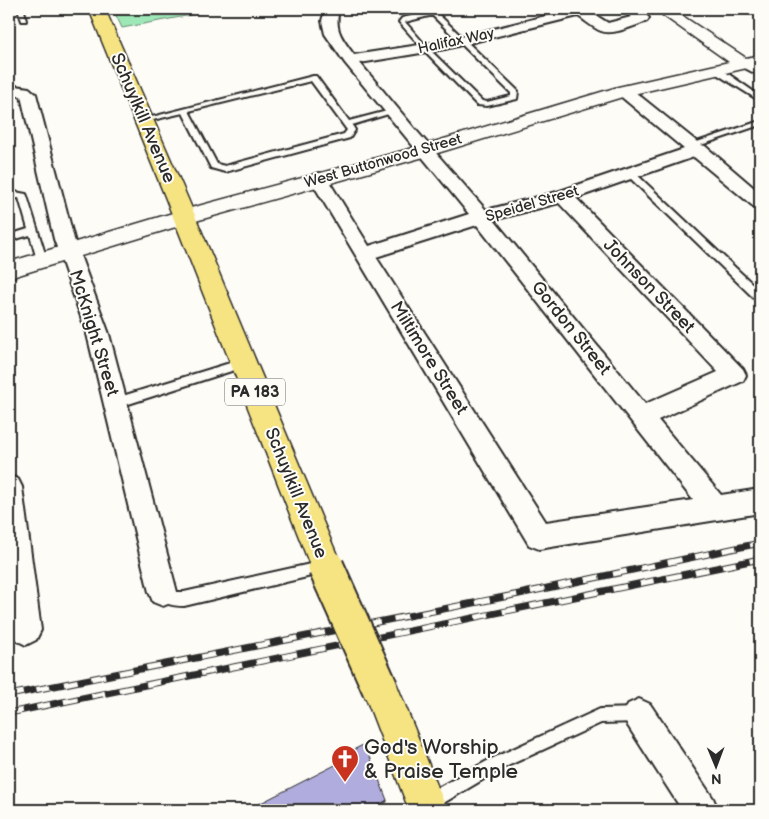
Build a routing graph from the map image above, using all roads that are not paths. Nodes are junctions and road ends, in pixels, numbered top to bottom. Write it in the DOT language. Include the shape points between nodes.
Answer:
graph roads {
  1 [pos="21,9"];
  2 [pos="97,9"];
  3 [pos="332,9"];
  4 [pos="628,9"];
  5 [pos="662,9"];
  6 [pos="682,9"];
  7 [pos="585,10"];
  8 [pos="24,20"];
  9 [pos="718,40"];
  10 [pos="462,41"];
  11 [pos="425,48"];
  12 [pos="754,57"];
  13 [pos="350,60"];
  14 [pos="721,70"];
  15 [pos="9,90"];
  16 [pos="624,91"];
  17 [pos="760,99"];
  18 [pos="185,110"];
  19 [pos="391,112"];
  20 [pos="144,120"];
  21 [pos="760,123"];
  22 [pos="347,124"];
  23 [pos="695,148"];
  24 [pos="424,150"];
  25 [pos="630,173"];
  26 [pos="320,179"];
  27 [pos="9,196"];
  28 [pos="563,196"];
  29 [pos="760,202"];
  30 [pos="184,217"];
  31 [pos="482,218"];
  32 [pos="33,231"];
  33 [pos="9,238"];
  34 [pos="69,252"];
  35 [pos="365,254"];
  36 [pos="42,260"];
  37 [pos="9,270"];
  38 [pos="760,297"];
  39 [pos="243,363"];
  40 [pos="116,404"];
  41 [pos="642,416"];
  42 [pos="9,487"];
  43 [pos="760,501"];
  44 [pos="715,508"];
  45 [pos="326,567"];
  46 [pos="163,592"];
  47 [pos="17,632"];
  48 [pos="639,715"];
  49 [pos="427,807"];
  50 [pos="700,810"];
  1 -- 8 [label="lane"];
  2 -- 20 [label="main road, Schuylkill Avenue / PA 183"];
  3 -- 13 [label="street, Gordon Street" via="329,21 332,34"];
  4 -- 7 [label="street" via="642,18 606,28"];
  5 -- 9 [label="street"];
  6 -- 9 [label="street"];
  7 -- 10 [label="street, Halifax Way"];
  9 -- 12 [label="street"];
  9 -- 12 [label="street"];
  9 -- 14 [label="street"];
  10 -- 11 [label="street, Halifax Way"];
  10 -- 11 [label="lane" via="435,14 404,19 402,22"];
  10 -- 11 [label="lane" via="515,93 514,96 480,103"];
  11 -- 13 [label="street, Halifax Way"];
  12 -- 14 [label="street, West Buttonwood Street"];
  13 -- 19 [label="street, Gordon Street"];
  14 -- 16 [label="street, West Buttonwood Street"];
  14 -- 17 [label="lane"];
  15 -- 34 [label="street, McKnight Street" via="28,94"];
  16 -- 23 [label="street"];
  16 -- 24 [label="street, West Buttonwood Street"];
  18 -- 20 [label="lane"];
  18 -- 22 [label="lane" via="313,78"];
  18 -- 22 [label="lane" via="214,166 225,169 347,136 351,130"];
  19 -- 22 [label="lane"];
  19 -- 24 [label="street, Gordon Street"];
  20 -- 30 [label="main road, Schuylkill Avenue / PA 183"];
  21 -- 23 [label="lane"];
  23 -- 25 [label="street, Speidel Street"];
  23 -- 29 [label="street"];
  24 -- 26 [label="street, West Buttonwood Street"];
  24 -- 31 [label="street, Gordon Street"];
  25 -- 28 [label="street, Speidel Street"];
  25 -- 38 [label="lane"];
  26 -- 30 [label="street, West Buttonwood Street"];
  26 -- 35 [label="street, Miltimore Street"];
  27 -- 32 [label="lane" via="23,196"];
  28 -- 31 [label="street, Speidel Street"];
  28 -- 41 [label="street, Johnson Street" via="735,375"];
  30 -- 34 [label="street, West Buttonwood Street"];
  30 -- 39 [label="main road, Schuylkill Avenue / PA 183"];
  31 -- 35 [label="street, Speidel Street"];
  31 -- 41 [label="street, Gordon Street"];
  32 -- 33 [label="lane"];
  32 -- 36 [label="lane"];
  34 -- 36 [label="street, West Buttonwood Street"];
  34 -- 40 [label="street, McKnight Street" via="98,334"];
  35 -- 44 [label="street, Miltimore Street" via="539,536"];
  36 -- 37 [label="street, West Buttonwood Street"];
  39 -- 40 [label="lane"];
  39 -- 45 [label="main road, Schuylkill Avenue / PA 183"];
  40 -- 46 [label="street, McKnight Street"];
  41 -- 44 [label="street, Gordon Street"];
  42 -- 47 [label="street"];
  43 -- 44 [label="street"];
  45 -- 46 [label="lane" via="184,599 172,599"];
  45 -- 49 [label="main road, Schuylkill Avenue / PA 183, bridge" via="380,688"];
  48 -- 49 [label="lane" via="600,716 494,765"];
  48 -- 50 [label="street"];
}
